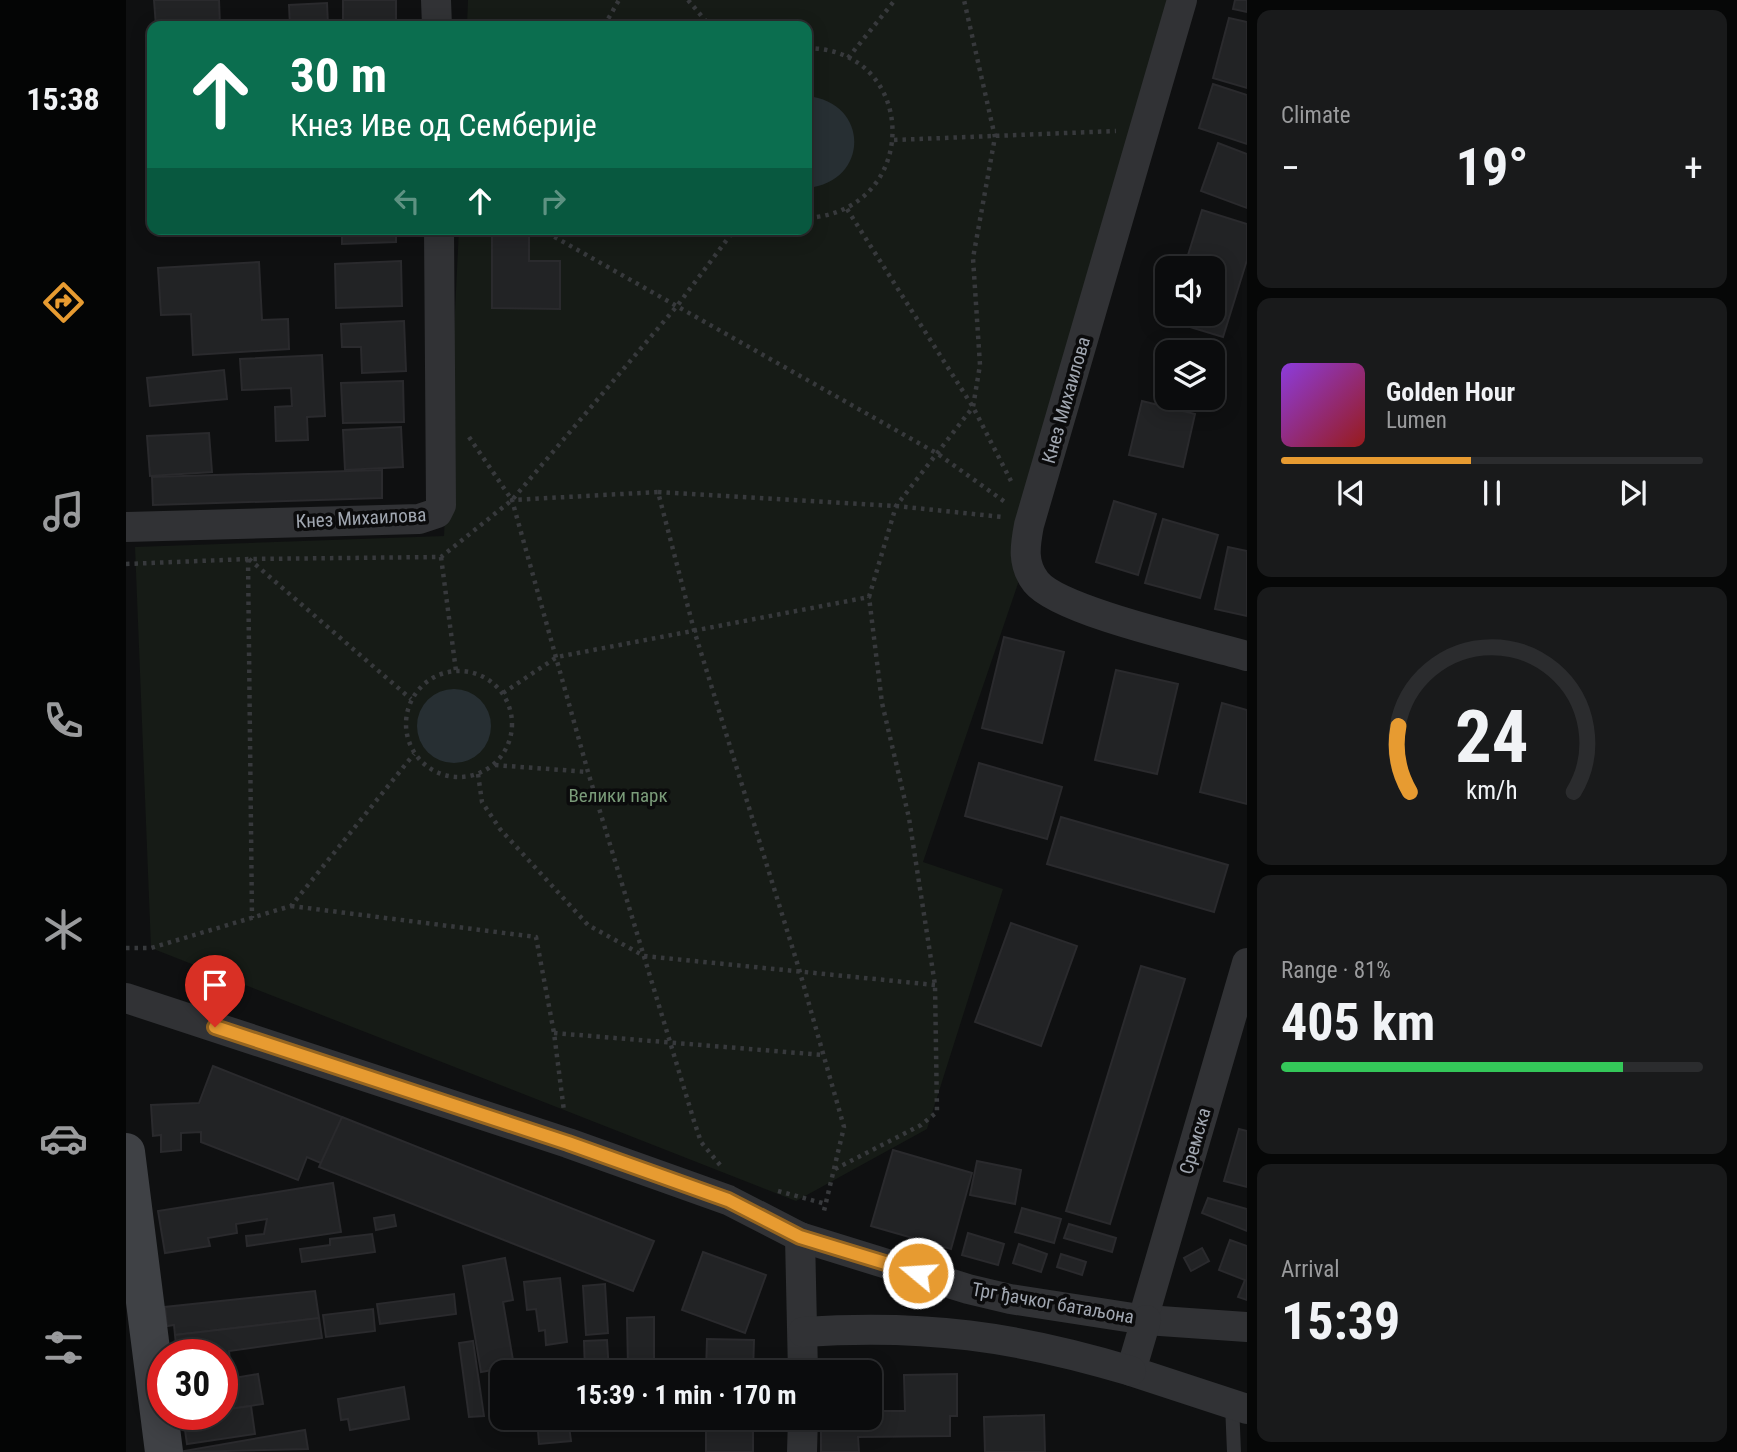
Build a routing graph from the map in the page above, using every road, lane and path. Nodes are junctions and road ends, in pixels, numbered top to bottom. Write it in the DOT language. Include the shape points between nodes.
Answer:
graph roads {
  1 [pos="436,0"];
  2 [pos="619,0"];
  3 [pos="688,0"];
  4 [pos="895,0"];
  5 [pos="964,0"];
  6 [pos="1182,0"];
  7 [pos="437,21"];
  8 [pos="607,21"];
  9 [pos="706,21"];
  10 [pos="812,48"];
  11 [pos="848,58"];
  12 [pos="1144,130"];
  13 [pos="995,136"];
  14 [pos="894,140"];
  15 [pos="847,209"];
  16 [pos="812,218"];
  17 [pos="439,235"];
  18 [pos="553,235"];
  19 [pos="730,235"];
  20 [pos="677,306"];
  21 [pos="440,393"];
  22 [pos="973,407"];
  23 [pos="938,454"];
  24 [pos="658,492"];
  25 [pos="512,500"];
  26 [pos="896,506"];
  27 [pos="1030,520"];
  28 [pos="126,527"];
  29 [pos="441,557"];
  30 [pos="869,597"];
  31 [pos="694,630"];
  32 [pos="1247,656"];
  33 [pos="557,657"];
  34 [pos="456,671"];
  35 [pos="503,693"];
  36 [pos="411,699"];
  37 [pos="414,754"];
  38 [pos="494,765"];
  39 [pos="588,772"];
  40 [pos="478,774"];
  41 [pos="291,906"];
  42 [pos="252,918"];
  43 [pos="126,948"];
  44 [pos="644,956"];
  45 [pos="1247,963"];
  46 [pos="799,969"];
  47 [pos="935,985"];
  48 [pos="126,998"];
  49 [pos="554,1033"];
  50 [pos="671,1043"];
  51 [pos="823,1055"];
  52 [pos="568,1143"];
  53 [pos="126,1152"];
  54 [pos="722,1167"];
  55 [pos="835,1169"];
  56 [pos="772,1189"];
  57 [pos="826,1204"];
  58 [pos="809,1238"];
  59 [pos="1145,1320"];
  60 [pos="1247,1327"];
  61 [pos="803,1332"];
  62 [pos="803,1360"];
  63 [pos="1131,1371"];
  64 [pos="1240,1406"];
  65 [pos="803,1430"];
  66 [pos="164,1452"];
  67 [pos="802,1452"];
  68 [pos="1234,1452"];
  1 -- 7 [label="street"];
  2 -- 8 [label="path"];
  3 -- 9 [label="path"];
  4 -- 11 [label="path"];
  5 -- 13 [label="path"];
  6 -- 12 [label="street, Кнез Михаилова"];
  10 -- 11 [label="path"];
  11 -- 14 [label="path" via="868,72 884,92"];
  12 -- 13 [label="path"];
  12 -- 27 [label="street, Кнез Михаилова"];
  13 -- 14 [label="path"];
  13 -- 22 [label="path" via="973,258 980,365"];
  14 -- 15 [label="path" via="887,168 870,192"];
  15 -- 16 [label="path"];
  15 -- 22 [label="path"];
  17 -- 21 [label="street, Кнез Михаилова"];
  18 -- 20 [label="path"];
  19 -- 20 [label="path"];
  20 -- 23 [label="path"];
  20 -- 25 [label="path"];
  21 -- 25 [label="path"];
  21 -- 28 [label="street, Кнез Михаилова" via="441,505 432,516"];
  22 -- 23 [label="path"];
  22 -- 27 [label="path"];
  23 -- 26 [label="path"];
  23 -- 27 [label="path"];
  24 -- 25 [label="path"];
  24 -- 26 [label="path"];
  24 -- 31 [label="path"];
  25 -- 33 [label="path"];
  26 -- 27 [label="path"];
  26 -- 30 [label="path"];
  27 -- 32 [label="street, Кнез Михаилова" via="1025,560 1045,591 1080,608"];
  29 -- 34 [label="path"];
  30 -- 31 [label="path"];
  30 -- 47 [label="path" via="882,703 909,818"];
  31 -- 33 [label="path"];
  31 -- 46 [label="path"];
  33 -- 35 [label="path"];
  33 -- 39 [label="path"];
  34 -- 35 [label="path" via="474,672"];
  34 -- 36 [label="path" via="438,675"];
  35 -- 38 [label="path" via="512,726 510,740"];
  36 -- 37 [label="path" via="405,727"];
  36 -- 42 [label="path" via="248,559"];
  37 -- 40 [label="path" via="443,775"];
  37 -- 41 [label="path"];
  38 -- 39 [label="path"];
  38 -- 40 [label="path"];
  39 -- 44 [label="path"];
  40 -- 44 [label="path" via="482,802 500,829 588,925"];
  41 -- 42 [label="path"];
  41 -- 49 [label="path" via="536,937"];
  42 -- 43 [label="path" via="151,948"];
  44 -- 46 [label="path"];
  44 -- 50 [label="path"];
  45 -- 59 [label="street, Сремска"];
  46 -- 47 [label="path"];
  46 -- 51 [label="path"];
  47 -- 55 [label="path" via="937,1112 921,1125"];
  48 -- 52 [label="street, Трг ђачког батаљона"];
  49 -- 50 [label="path"];
  49 -- 52 [label="path"];
  50 -- 51 [label="path"];
  50 -- 54 [label="path" via="701,1142"];
  51 -- 55 [label="path" via="844,1127"];
  52 -- 58 [label="street, Трг ђачког батаљона" via="728,1200"];
  53 -- 66 [label="main road"];
  55 -- 57 [label="path"];
  56 -- 57 [label="path"];
  57 -- 58 [label="path"];
  58 -- 59 [label="street, Трг ђачког батаљона" via="968,1289"];
  58 -- 61 [label="street"];
  59 -- 60 [label="street, Трг ђачког батаљона"];
  59 -- 63 [label="street, Трг ђачког батаљона"];
  61 -- 62 [label="street"];
  61 -- 63 [label="street" via="964,1333 1058,1349"];
  63 -- 64 [label="street"];
  64 -- 68 [label="lane"];
  65 -- 67 [label="street"];
}
